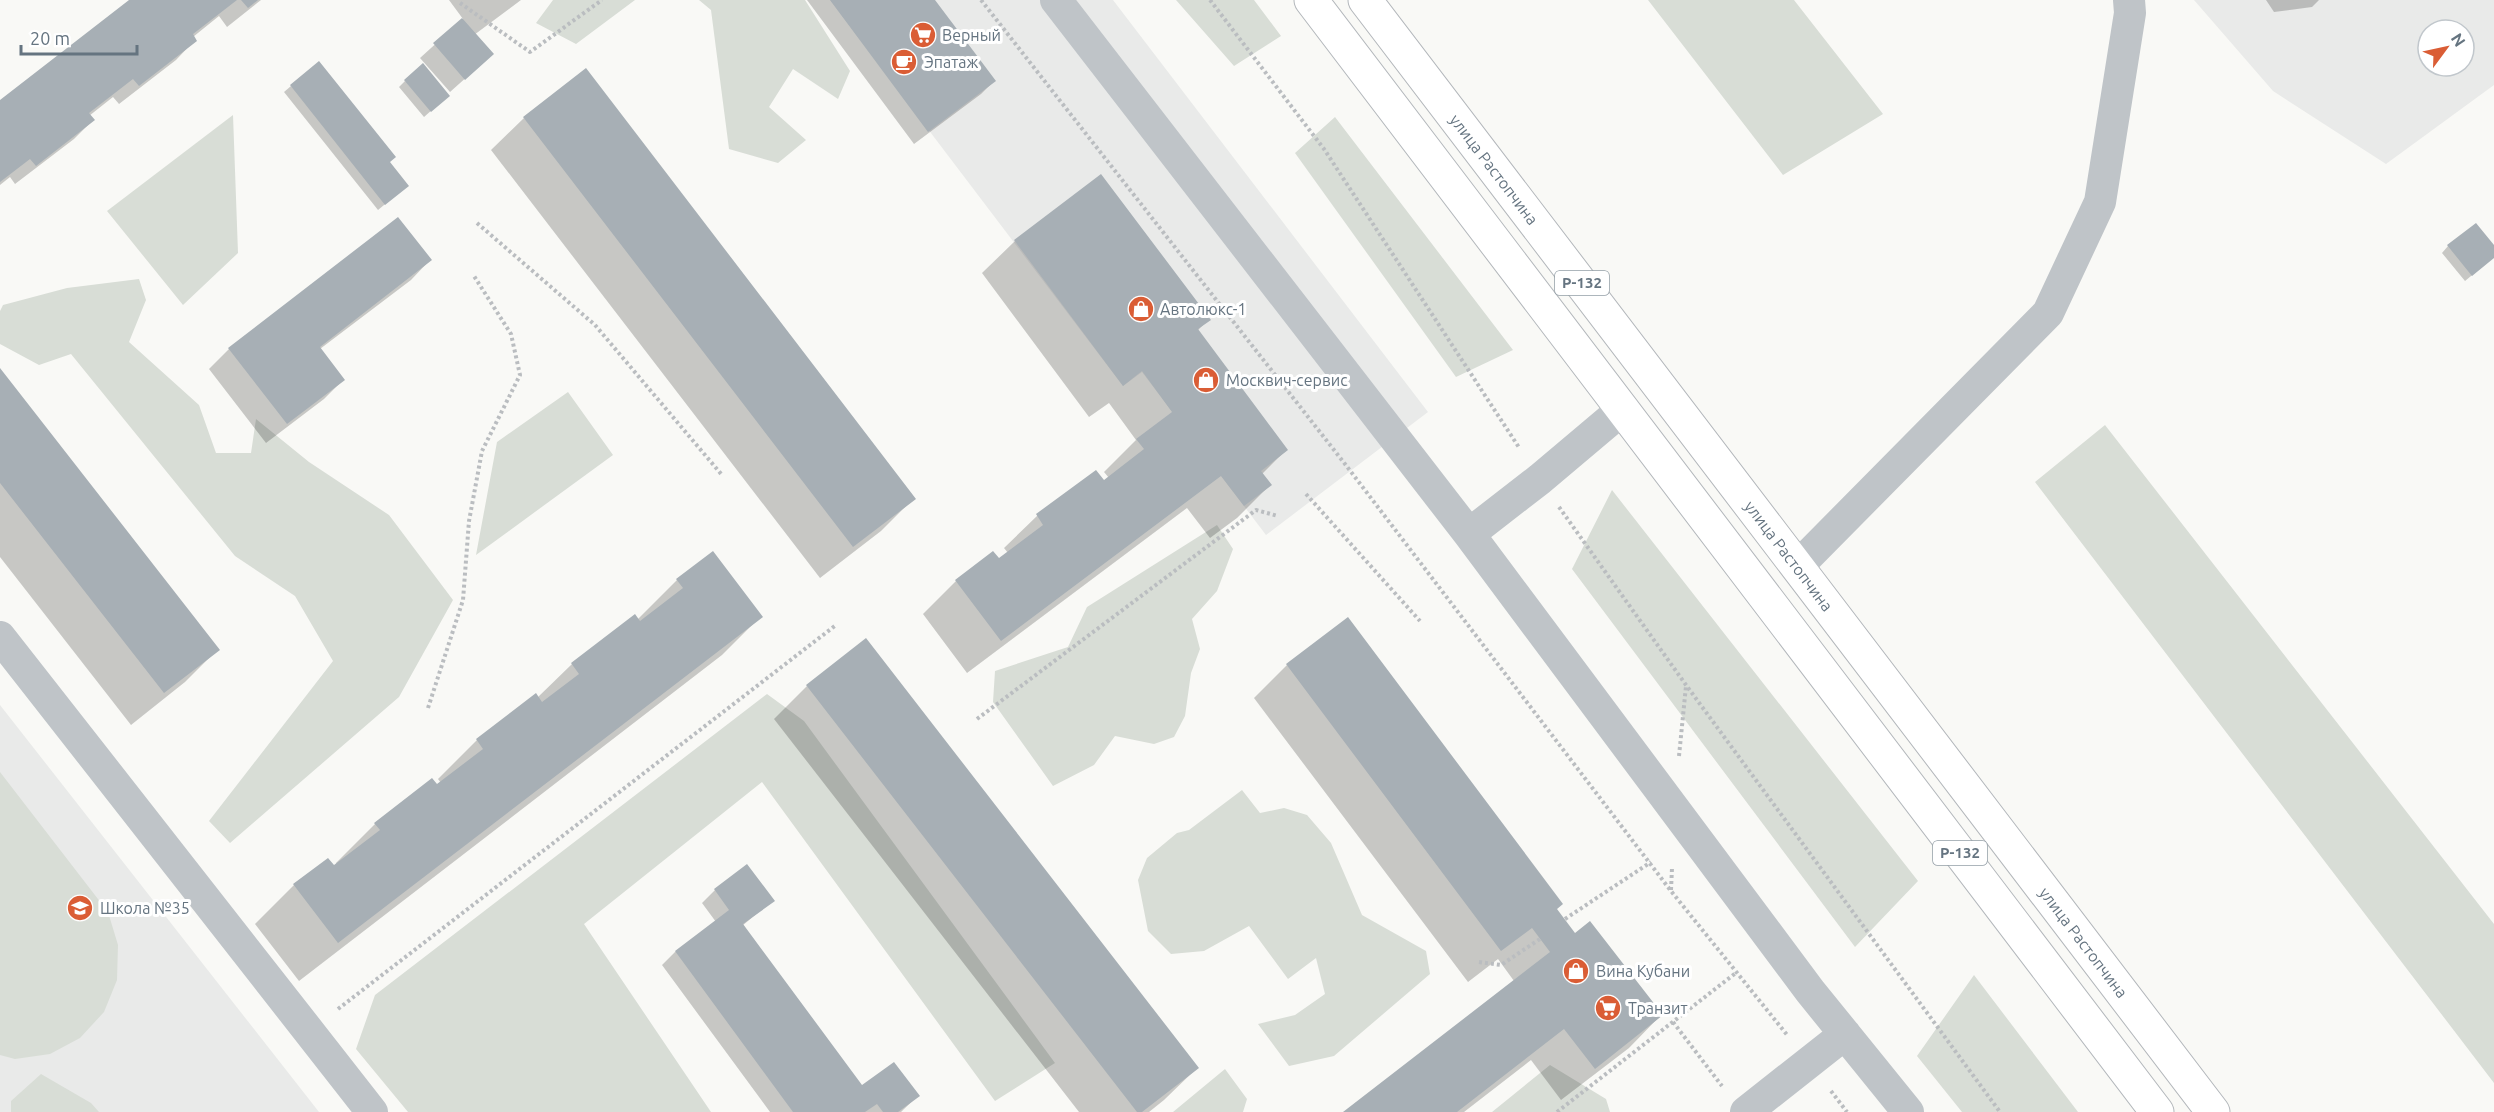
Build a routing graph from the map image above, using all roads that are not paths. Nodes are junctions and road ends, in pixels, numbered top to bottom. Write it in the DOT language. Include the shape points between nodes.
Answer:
graph roads {
  1 [pos="1056,0"];
  2 [pos="1311,0"];
  3 [pos="1365,0"];
  4 [pos="2129,0"];
  5 [pos="1623,409"];
  6 [pos="1469,534"];
  7 [pos="1797,567"];
  8 [pos="0,637"];
  9 [pos="1845,1034"];
  10 [pos="1737,1103"];
  11 [pos="372,1112"];
  12 [pos="1908,1112"];
  13 [pos="2157,1112"];
  14 [pos="2213,1112"];
  1 -- 6 [label="street"];
  2 -- 5 [label="highway, Р-132"];
  3 -- 7 [label="highway, улица Растопчина / Р-132"];
  4 -- 7 [label="street" via="2100,202 2048,313"];
  5 -- 6 [label="street"];
  5 -- 13 [label="highway, Р-132"];
  6 -- 9 [label="street"];
  7 -- 14 [label="highway, улица Растопчина / Р-132"];
  8 -- 11 [label="street"];
  9 -- 10 [label="street"];
  9 -- 12 [label="street"];
}
